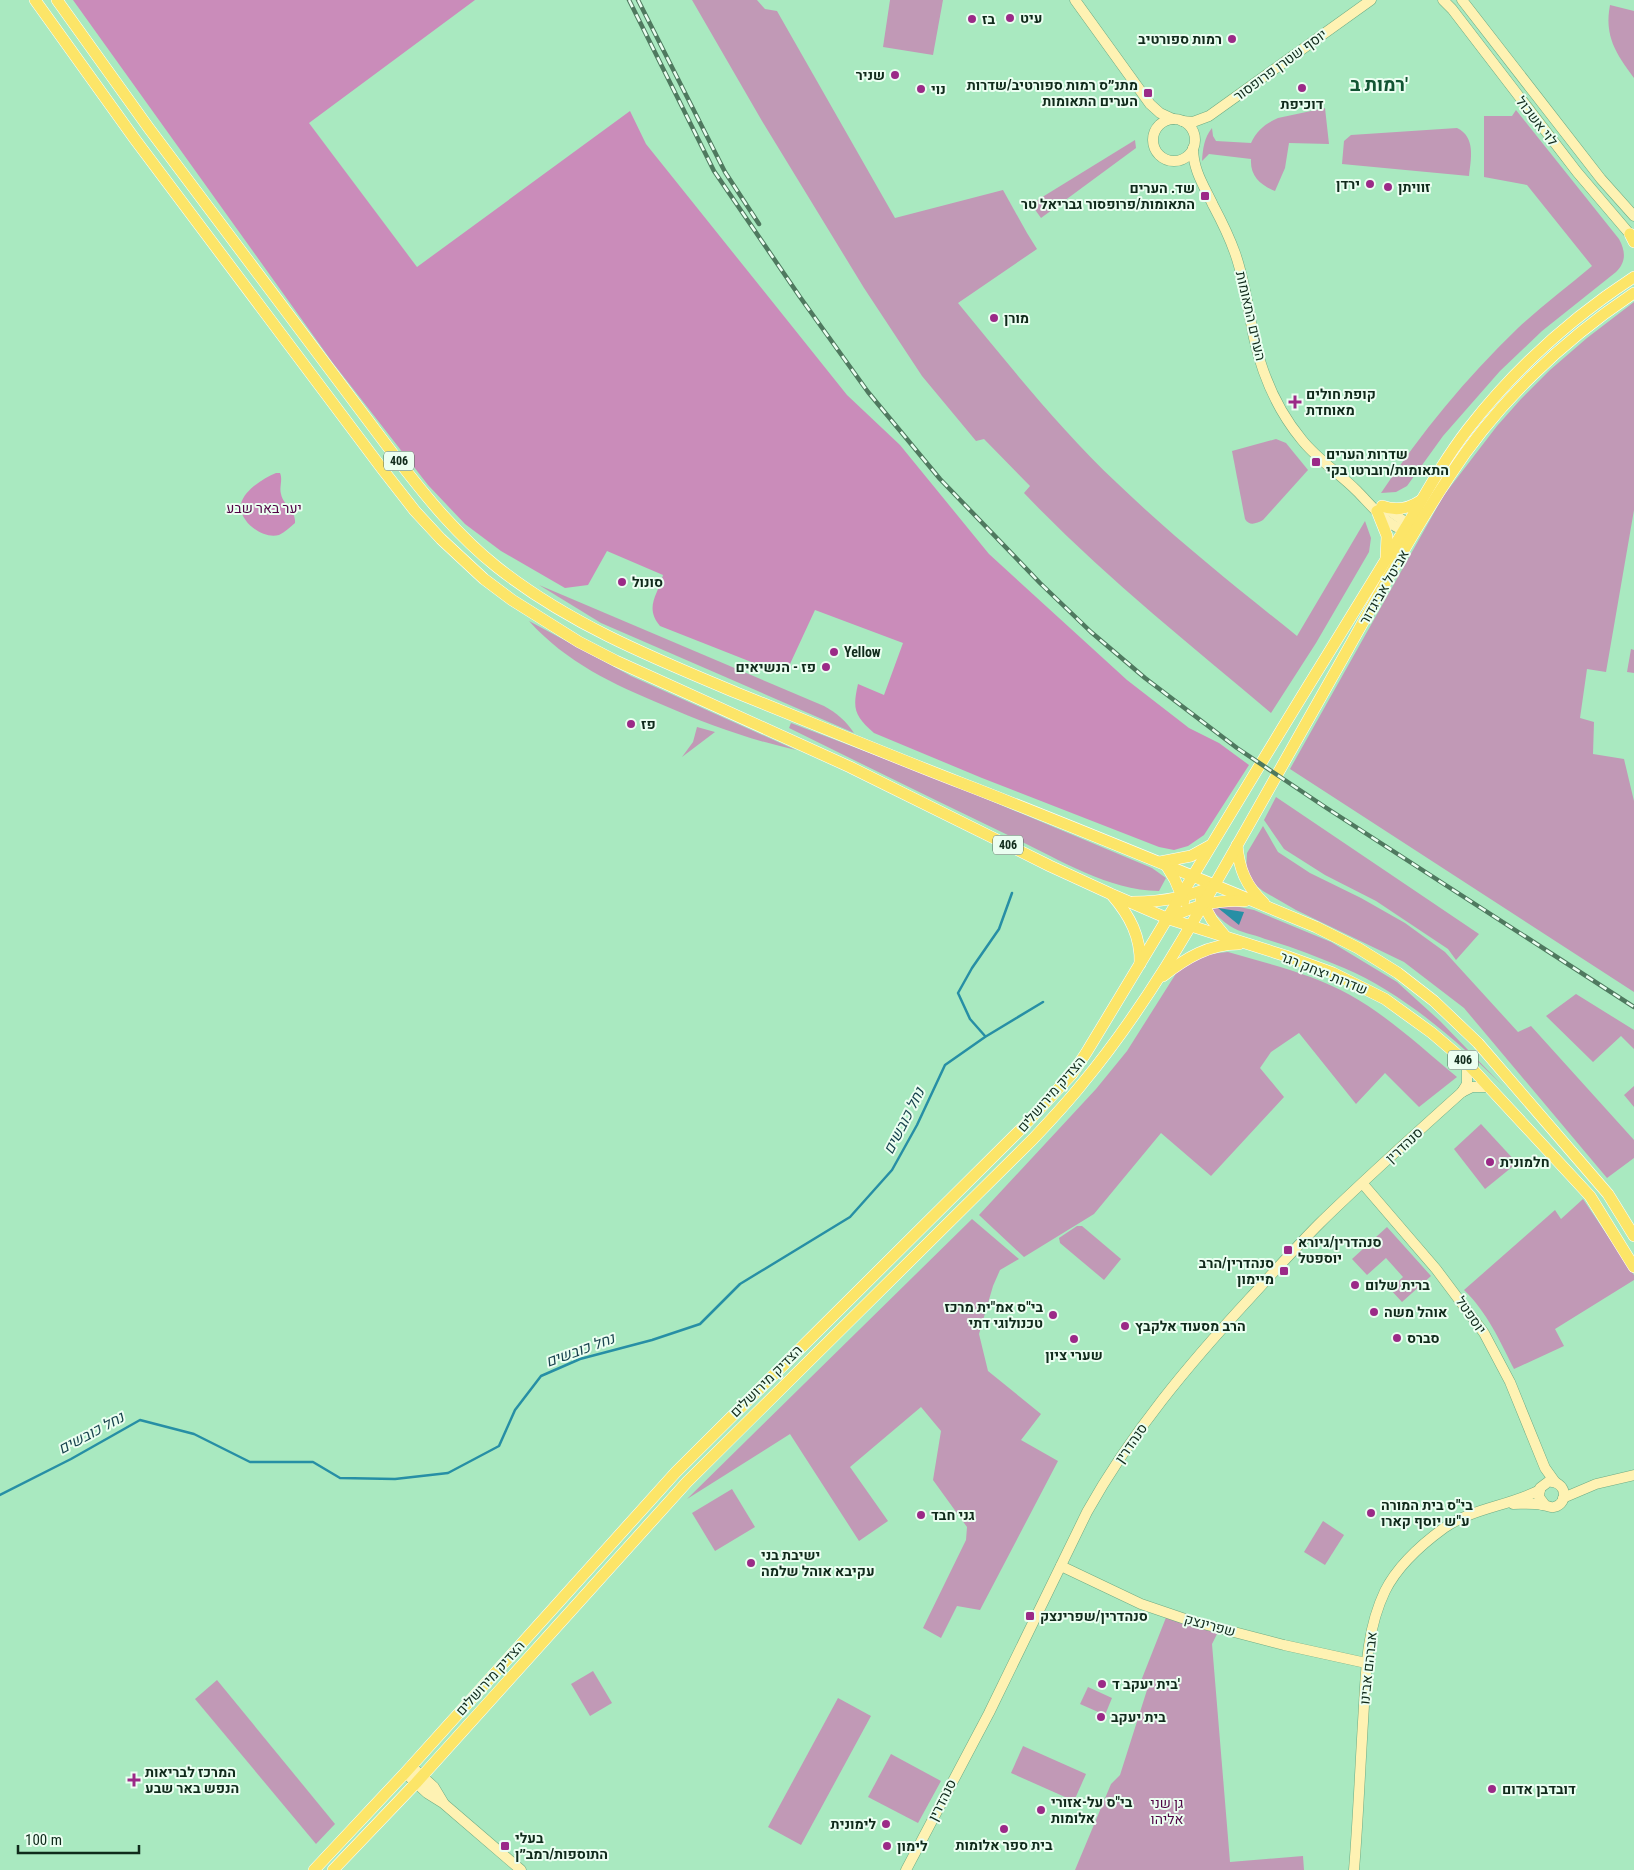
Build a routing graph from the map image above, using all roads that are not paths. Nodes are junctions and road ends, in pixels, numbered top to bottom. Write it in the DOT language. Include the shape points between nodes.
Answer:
graph roads {
  1 [pos="35,0"];
  2 [pos="56,0"];
  3 [pos="1075,0"];
  4 [pos="1370,0"];
  5 [pos="1378,0"];
  6 [pos="1443,0"];
  7 [pos="1462,0"];
  8 [pos="1351,14"];
  9 [pos="1150,104"];
  10 [pos="1209,116"];
  11 [pos="1178,120"];
  12 [pos="1155,132"];
  13 [pos="1194,145"];
  14 [pos="1175,161"];
  15 [pos="1198,176"];
  16 [pos="1634,216"];
  17 [pos="1633,239"];
  18 [pos="1634,267"];
  19 [pos="1629,280"];
  20 [pos="1634,293"];
  21 [pos="1422,500"];
  22 [pos="1379,508"];
  23 [pos="1408,529"];
  24 [pos="1386,560"];
  25 [pos="1214,842"];
  26 [pos="1238,845"];
  27 [pos="1162,863"];
  28 [pos="1194,876"];
  29 [pos="1215,885"];
  30 [pos="1199,892"];
  31 [pos="1111,894"];
  32 [pos="1182,896"];
  33 [pos="1129,902"];
  34 [pos="1256,902"];
  35 [pos="1204,905"];
  36 [pos="1268,907"];
  37 [pos="1187,910"];
  38 [pos="1168,918"];
  39 [pos="1191,926"];
  40 [pos="1225,937"];
  41 [pos="1250,944"];
  42 [pos="1140,966"];
  43 [pos="1156,981"];
  44 [pos="1467,1063"];
  45 [pos="1489,1087"];
  46 [pos="1462,1092"];
  47 [pos="1363,1184"];
  48 [pos="1634,1236"];
  49 [pos="1634,1267"];
  50 [pos="1545,1468"];
  51 [pos="1634,1475"];
  52 [pos="1557,1483"];
  53 [pos="1596,1484"];
  54 [pos="1540,1488"];
  55 [pos="1563,1498"];
  56 [pos="1505,1504"];
  57 [pos="1545,1505"];
  58 [pos="1061,1566"];
  59 [pos="1366,1663"];
  60 [pos="408,1769"];
  61 [pos="419,1779"];
  62 [pos="314,1870"];
  63 [pos="332,1870"];
  64 [pos="521,1870"];
  65 [pos="906,1870"];
  66 [pos="1354,1870"];
  1 -- 31 [label="main road, 406" via="134,138 383,470 434,532 484,579 544,622 616,661 850,767"];
  2 -- 27 [label="main road, 406" via="429,500 495,565 554,606 624,645"];
  3 -- 9 [label="street"];
  4 -- 8 [label="street"];
  5 -- 8 [label="street"];
  6 -- 17 [label="street, לוי אשכול"];
  7 -- 16 [label="street, לוי אשכול" via="1596,173"];
  8 -- 10 [label="street, יוסף שטרן פרופסור"];
  9 -- 11 [label="street" via="1160,114"];
  9 -- 12 [label="street"];
  10 -- 11 [label="street" via="1193,122"];
  10 -- 13 [label="street" via="1200,126"];
  11 -- 12 [label="street" via="1161,124"];
  11 -- 13 [label="street" via="1192,130"];
  12 -- 14 [label="street" via="1153,141 1158,153"];
  13 -- 14 [label="street" via="1184,158"];
  13 -- 15 [label="street"];
  14 -- 15 [label="street" via="1188,166"];
  15 -- 22 [label="street, הערים התאומות" via="1239,264 1259,356 1271,391 1290,424 1314,454"];
  18 -- 19 [label="main road"];
  19 -- 21 [label="main road, אביטל אביגדור" via="1558,335 1501,390 1468,430"];
  20 -- 23 [label="main road, אביטל אביגדור" via="1564,346 1509,400"];
  21 -- 22 [label="main road" via="1404,508"];
  21 -- 23 [label="main road, אביטל אביגדור"];
  22 -- 23 [label="street, הערים התאומות"];
  22 -- 24 [label="main road" via="1387,536"];
  23 -- 24 [label="main road, אביטל אביגדור"];
  23 -- 26 [label="main road, אביטל אביגדור"];
  24 -- 25 [label="main road, אביטל אביגדור"];
  25 -- 27 [label="main road" via="1196,855"];
  25 -- 28 [label="main road, אביטל אביגדור"];
  26 -- 29 [label="main road, אביטל אביגדור"];
  26 -- 36 [label="main road" via="1243,876"];
  27 -- 28 [label="main road, 406"];
  27 -- 32 [label="main road"];
  28 -- 29 [label="main road, 406"];
  28 -- 30 [label="main road"];
  28 -- 32 [label="main road, הצדיק מירושלים"];
  29 -- 30 [label="main road"];
  29 -- 34 [label="main road, 406"];
  29 -- 35 [label="main road, אביטל אביגדור"];
  30 -- 32 [label="main road"];
  30 -- 35 [label="main road"];
  31 -- 33 [label="main road, 406"];
  31 -- 42 [label="main road" via="1134,928 1140,948"];
  32 -- 33 [label="main road"];
  32 -- 37 [label="main road"];
  32 -- 38 [label="main road, הצדיק מירושלים"];
  33 -- 38 [label="main road, 406"];
  34 -- 35 [label="main road" via="1234,900"];
  34 -- 36 [label="main road, 406"];
  35 -- 37 [label="main road"];
  35 -- 39 [label="main road, אביטל אביגדור"];
  35 -- 40 [label="main road"];
  36 -- 48 [label="main road, 406" via="1358,948 1398,973 1434,1002 1478,1043 1608,1194"];
  37 -- 38 [label="main road"];
  37 -- 39 [label="main road"];
  38 -- 39 [label="main road, שדרות יצחק רגר / 406"];
  38 -- 42 [label="main road, הצדיק מירושלים"];
  39 -- 40 [label="main road, שדרות יצחק רגר / 406"];
  39 -- 43 [label="main road, הצדיק מירושלים"];
  40 -- 41 [label="main road, שדרות יצחק רגר / 406"];
  41 -- 43 [label="main road" via="1223,945 1201,952"];
  41 -- 44 [label="main road, שדרות יצחק רגר / 406" via="1323,970 1385,999"];
  42 -- 60 [label="main road, הצדיק מירושלים" via="1072,1074 1050,1099 676,1472"];
  43 -- 61 [label="main road, הצדיק מירושלים" via="1104,1056 1061,1109 687,1482"];
  44 -- 45 [label="main road, שדרות יצחק רגר / 406"];
  44 -- 46 [label="street" via="1467,1084"];
  45 -- 46 [label="street" via="1472,1087"];
  45 -- 49 [label="main road, שדרות יצחק רגר / 406" via="1590,1196"];
  46 -- 47 [label="street, סנהדרין"];
  47 -- 50 [label="street, יוספטל" via="1436,1269 1484,1333 1510,1382"];
  47 -- 58 [label="street, סנהדרין" via="1284,1261 1164,1396 1102,1486"];
  50 -- 52 [label="street, יוספטל"];
  50 -- 54 [label="street"];
  51 -- 53 [label="street"];
  52 -- 53 [label="street"];
  52 -- 54 [label="street" via="1548,1482"];
  52 -- 55 [label="street" via="1564,1490"];
  53 -- 55 [label="street"];
  54 -- 56 [label="street, אברהם אבינו"];
  54 -- 57 [label="street" via="1540,1499"];
  55 -- 57 [label="street" via="1556,1506"];
  56 -- 57 [label="street, אברהם אבינו"];
  56 -- 59 [label="street, אברהם אבינו" via="1456,1520 1412,1556 1386,1589 1379,1605"];
  58 -- 59 [label="street, שפרינצק" via="1142,1604 1188,1620"];
  58 -- 65 [label="street, סנהדרין" via="989,1713"];
  59 -- 66 [label="street, אברהם אבינו"];
  60 -- 61 [label="street"];
  60 -- 62 [label="main road, הצדיק מירושלים"];
  61 -- 63 [label="main road, הצדיק מירושלים"];
  61 -- 64 [label="street" via="427,1793 444,1803"];
}
